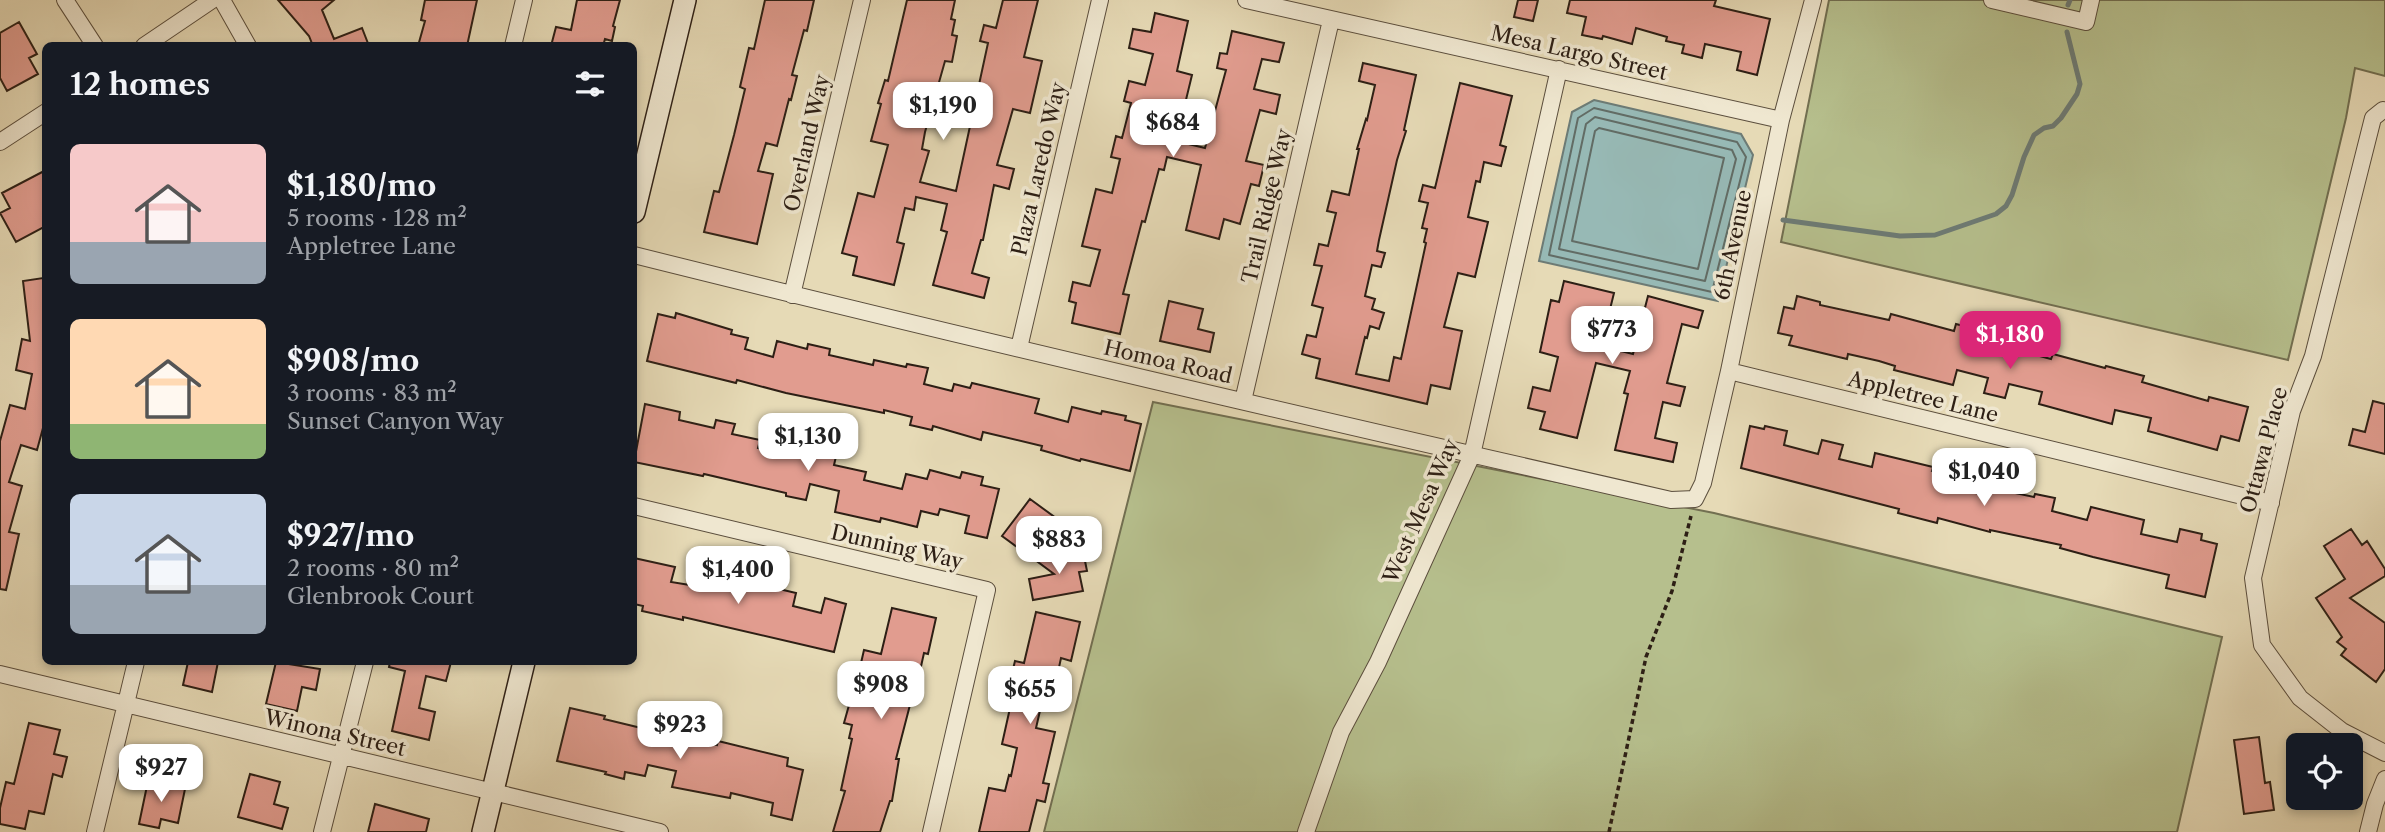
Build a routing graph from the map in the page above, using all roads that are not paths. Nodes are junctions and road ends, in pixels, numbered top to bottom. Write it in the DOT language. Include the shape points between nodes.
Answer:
graph roads {
  1 [pos="65,0"];
  2 [pos="212,0"];
  3 [pos="222,0"];
  4 [pos="524,0"];
  5 [pos="685,0"];
  6 [pos="862,0"];
  7 [pos="1100,0"];
  8 [pos="1245,0"];
  9 [pos="1813,0"];
  10 [pos="1992,0"];
  11 [pos="2091,0"];
  12 [pos="1331,20"];
  13 [pos="92,42"];
  14 [pos="150,42"];
  15 [pos="246,42"];
  16 [pos="514,42"];
  17 [pos="1559,69"];
  18 [pos="2384,111"];
  19 [pos="42,114"];
  20 [pos="1781,120"];
  21 [pos="0,142"];
  22 [pos="637,200"];
  23 [pos="637,257"];
  24 [pos="792,295"];
  25 [pos="1019,348"];
  26 [pos="1729,371"];
  27 [pos="1243,401"];
  28 [pos="1472,454"];
  29 [pos="1695,499"];
  30 [pos="2271,503"];
  31 [pos="637,507"];
  32 [pos="135,665"];
  33 [pos="364,665"];
  34 [pos="523,665"];
  35 [pos="0,674"];
  36 [pos="125,705"];
  37 [pos="2385,753"];
  38 [pos="341,756"];
  39 [pos="2385,779"];
  40 [pos="493,792"];
  41 [pos="95,832"];
  42 [pos="323,832"];
  43 [pos="483,832"];
  44 [pos="660,832"];
  45 [pos="931,832"];
  46 [pos="1306,832"];
  47 [pos="2368,832"];
  1 -- 13 [label="street"];
  2 -- 14 [label="street"];
  3 -- 15 [label="street"];
  4 -- 16 [label="street"];
  5 -- 22 [label="main road"];
  6 -- 24 [label="street, Overland Way"];
  7 -- 25 [label="street, Plaza Laredo Way"];
  8 -- 12 [label="street, Mesa Largo Street"];
  9 -- 20 [label="street, 6th Avenue"];
  10 -- 11 [label="street" via="2086,22"];
  12 -- 17 [label="street, Mesa Largo Street"];
  12 -- 27 [label="street, Trail Ridge Way"];
  17 -- 20 [label="street, Mesa Largo Street"];
  17 -- 28 [label="street, West Mesa Way"];
  18 -- 30 [label="street, Ottawa Place" via="2373,118"];
  19 -- 21 [label="street"];
  20 -- 26 [label="street, 6th Avenue"];
  23 -- 24 [label="street, Homoa Road"];
  24 -- 25 [label="street, Homoa Road"];
  25 -- 27 [label="street, Homoa Road"];
  26 -- 29 [label="street, 6th Avenue" via="1703,483"];
  26 -- 30 [label="street, Appletree Lane"];
  27 -- 28 [label="street, Homoa Road"];
  28 -- 29 [label="street, Homoa Road" via="1671,500"];
  28 -- 46 [label="street, West Mesa Way" via="1378,662 1341,732"];
  30 -- 37 [label="street, Ottawa Place" via="2253,578 2262,645 2300,698 2342,731"];
  31 -- 45 [label="street, Dunning Way" via="987,590"];
  32 -- 36 [label="street"];
  33 -- 38 [label="street"];
  34 -- 40 [label="main road"];
  35 -- 36 [label="street, Winona Street"];
  36 -- 38 [label="street, Winona Street"];
  36 -- 41 [label="street"];
  38 -- 40 [label="street, Winona Street"];
  38 -- 42 [label="street"];
  39 -- 47 [label="street"];
  40 -- 43 [label="main road"];
  40 -- 44 [label="street, Winona Street"];
}
